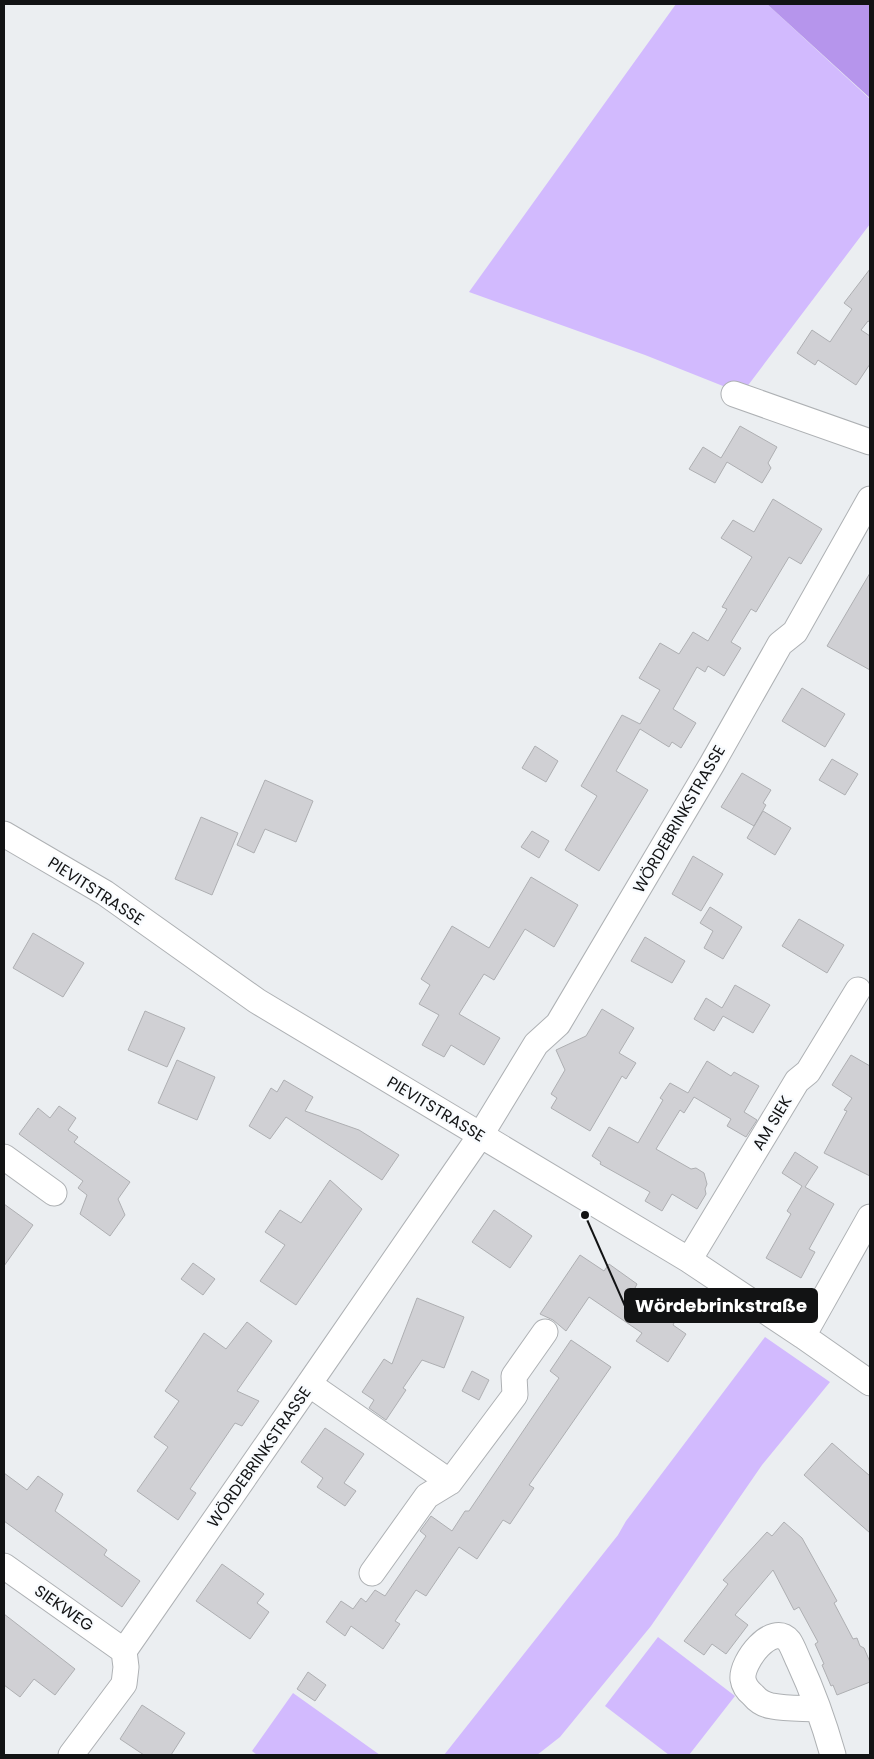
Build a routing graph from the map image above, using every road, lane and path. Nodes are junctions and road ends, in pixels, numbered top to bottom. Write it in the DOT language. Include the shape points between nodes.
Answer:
graph roads {
  1 [pos="734,394"];
  2 [pos="870,442"];
  3 [pos="870,499"];
  4 [pos="4,834"];
  5 [pos="858,990"];
  6 [pos="480,1136"];
  7 [pos="4,1157"];
  8 [pos="54,1193"];
  9 [pos="870,1217"];
  10 [pos="689,1260"];
  11 [pos="545,1332"];
  12 [pos="803,1336"];
  13 [pos="870,1383"];
  14 [pos="310,1384"];
  15 [pos="450,1482"];
  16 [pos="4,1566"];
  17 [pos="372,1573"];
  18 [pos="124,1650"];
  19 [pos="818,1709"];
  20 [pos="71,1755"];
  21 [pos="833,1755"];
  1 -- 2 [label="street"];
  3 -- 6 [label="street, WÖRDEBRINKSTRASSE" via="795,632 780,644 558,1024 536,1044"];
  4 -- 6 [label="street, PIEVITSTRASSE" via="104,893 256,1001"];
  5 -- 10 [label="street, AM SIEK" via="808,1072 797,1081"];
  6 -- 10 [label="street, PIEVITSTRASSE"];
  6 -- 14 [label="street, WÖRDEBRINKSTRASSE"];
  7 -- 8 [label="street"];
  9 -- 12 [label="street"];
  10 -- 12 [label="street, PIEVITSTRASSE"];
  11 -- 15 [label="street" via="514,1376 514,1395"];
  12 -- 13 [label="street, PIEVITSTRASSE"];
  14 -- 15 [label="street"];
  14 -- 18 [label="street, WÖRDEBRINKSTRASSE"];
  15 -- 17 [label="street" via="427,1496"];
  16 -- 18 [label="street, SIEKWEG"];
  18 -- 20 [label="street" via="124,1684"];
  19 -- 21 [label="street"];
}
